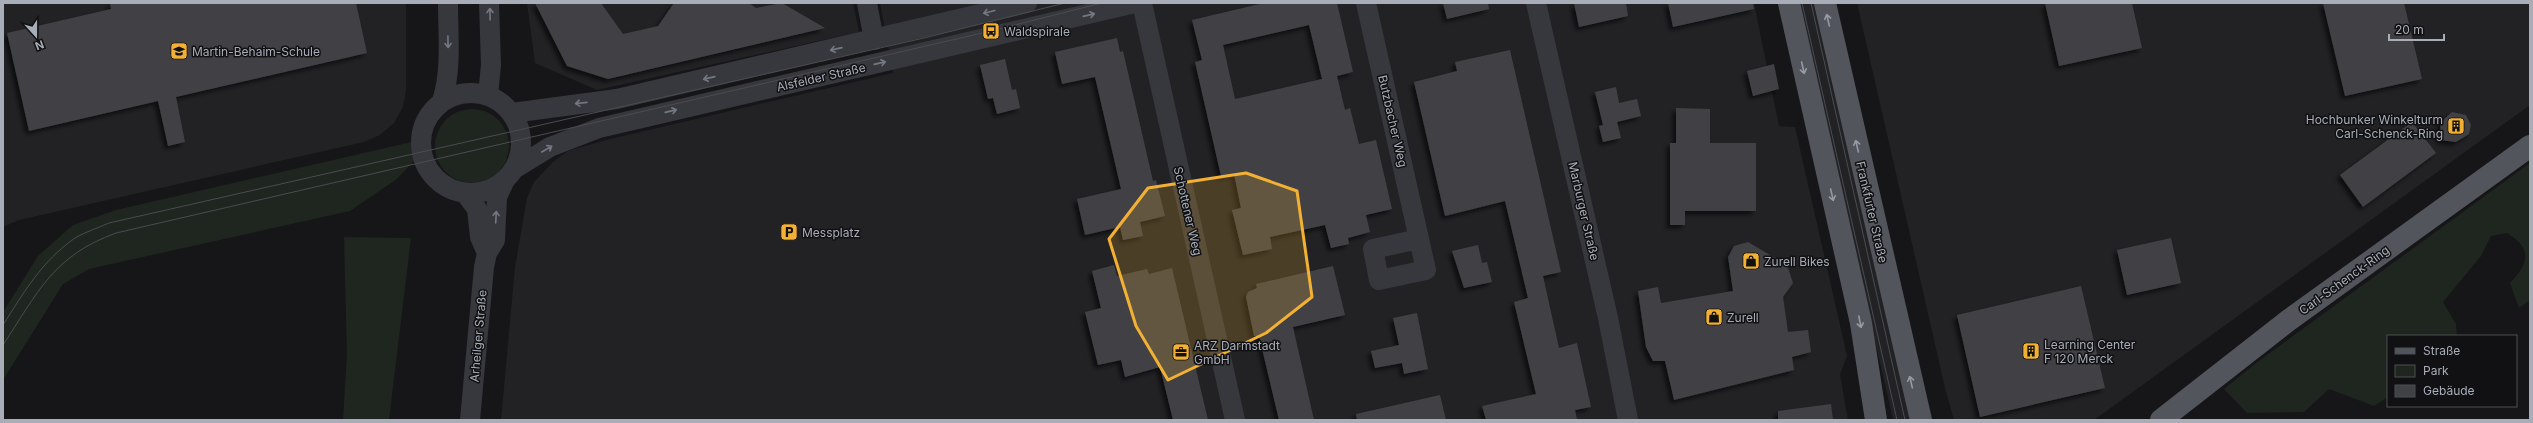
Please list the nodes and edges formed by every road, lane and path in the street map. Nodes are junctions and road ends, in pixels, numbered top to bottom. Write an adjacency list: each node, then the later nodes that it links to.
1 (448, 3): 13 (street, Arheilger Straße, one-way to 13)
2 (490, 3): 12 (street, one-way to 2)
3 (867, 3): 11 (street)
4 (1027, 3): 11 (street, Alsfelder Straße, one-way to 11)
5 (1135, 3): 16 (street, Alsfelder Straße, one-way to 5)
6 (1142, 3): 21 (street, Schottener Weg)
7 (1366, 3): 18 (street, Butzbacher Weg)
8 (1536, 3): 22 (street, Marburger Straße)
9 (1789, 3): 23 (main road, one-way to 23)
10 (1825, 3): 24 (main road, Frankfurter Straße, one-way to 10)
11 (874, 40): 14 (street, Alsfelder Straße, one-way to 14)
12 (488, 95): 13 (street, Arheilger Straße); 14 (street, Arheilger Straße)
13 (442, 101): 17 (street, Arheilger Straße)
14 (512, 113): 16 (street, Arheilger Straße)
15 (2530, 146): 25 (main road, Carl-Schenck-Ring)
16 (510, 175): 17 (street, Arheilger Straße); 19 (street, Arheilger Straße, one-way to 16)
17 (465, 193): 19 (street, Arheilger Straße)
18 (1419, 239)
19 (487, 253): 20 (street, Arheilger Straße)
20 (470, 420)
21 (1235, 420)
22 (1628, 420)
23 (1876, 420)
24 (1922, 420)
25 (2161, 420)

